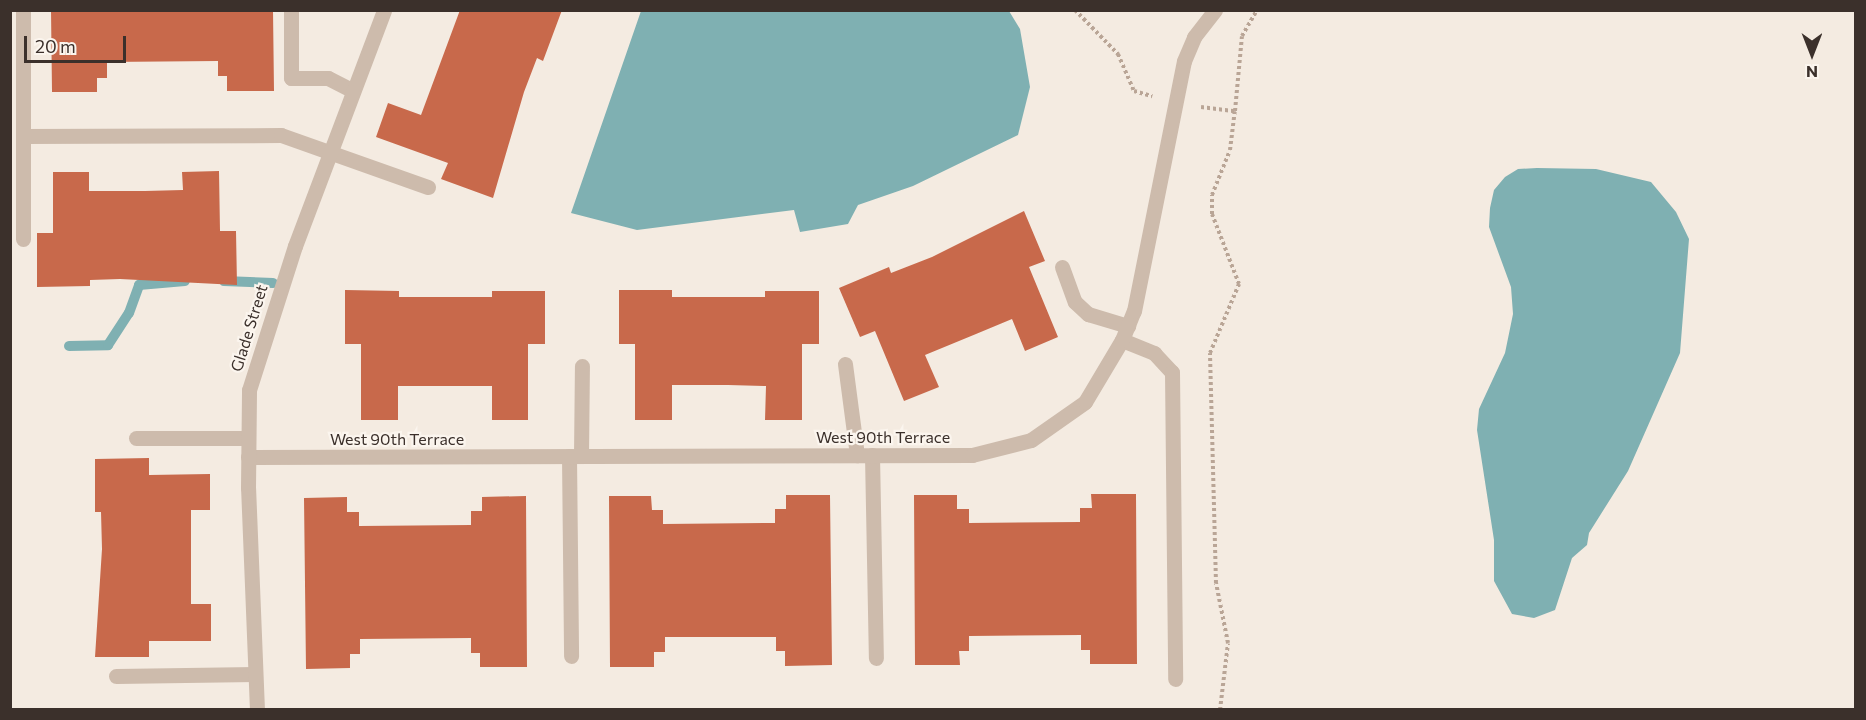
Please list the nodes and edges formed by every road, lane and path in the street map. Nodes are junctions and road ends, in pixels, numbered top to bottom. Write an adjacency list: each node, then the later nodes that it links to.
1 (24, 10): 10 (street)
2 (291, 10): 7 (street)
3 (384, 10): 7 (street, Glade Street)
4 (1075, 10): 8 (path)
5 (1215, 10): 8 (street, West 90th Terrace)
6 (1257, 10): 9 (path)
7 (353, 90): 11 (street, Glade Street)
8 (1176, 102): 9 (path); 15 (street, West 90th Terrace)
9 (1235, 111): 30 (path)
10 (24, 136): 11 (street); 13 (street)
11 (330, 153): 12 (street); 20 (street, Glade Street)
12 (428, 187)
13 (23, 239)
14 (1062, 267): 15 (street)
15 (1128, 326): 16 (street, West 90th Terrace)
16 (1122, 340): 21 (street, West 90th Terrace); 28 (street)
17 (844, 364): 21 (street)
18 (582, 366): 22 (street)
19 (136, 438): 20 (street)
20 (248, 438): 23 (street, Glade Street)
21 (864, 455): 22 (street, West 90th Terrace); 25 (street)
22 (575, 456): 23 (street, West 90th Terrace); 24 (street)
23 (248, 457): 26 (street, Glade Street)
24 (571, 656)
25 (876, 657)
26 (255, 674): 27 (street); 29 (street, Glade Street)
27 (116, 676)
28 (1174, 679)
29 (257, 710)
30 (1220, 710)

